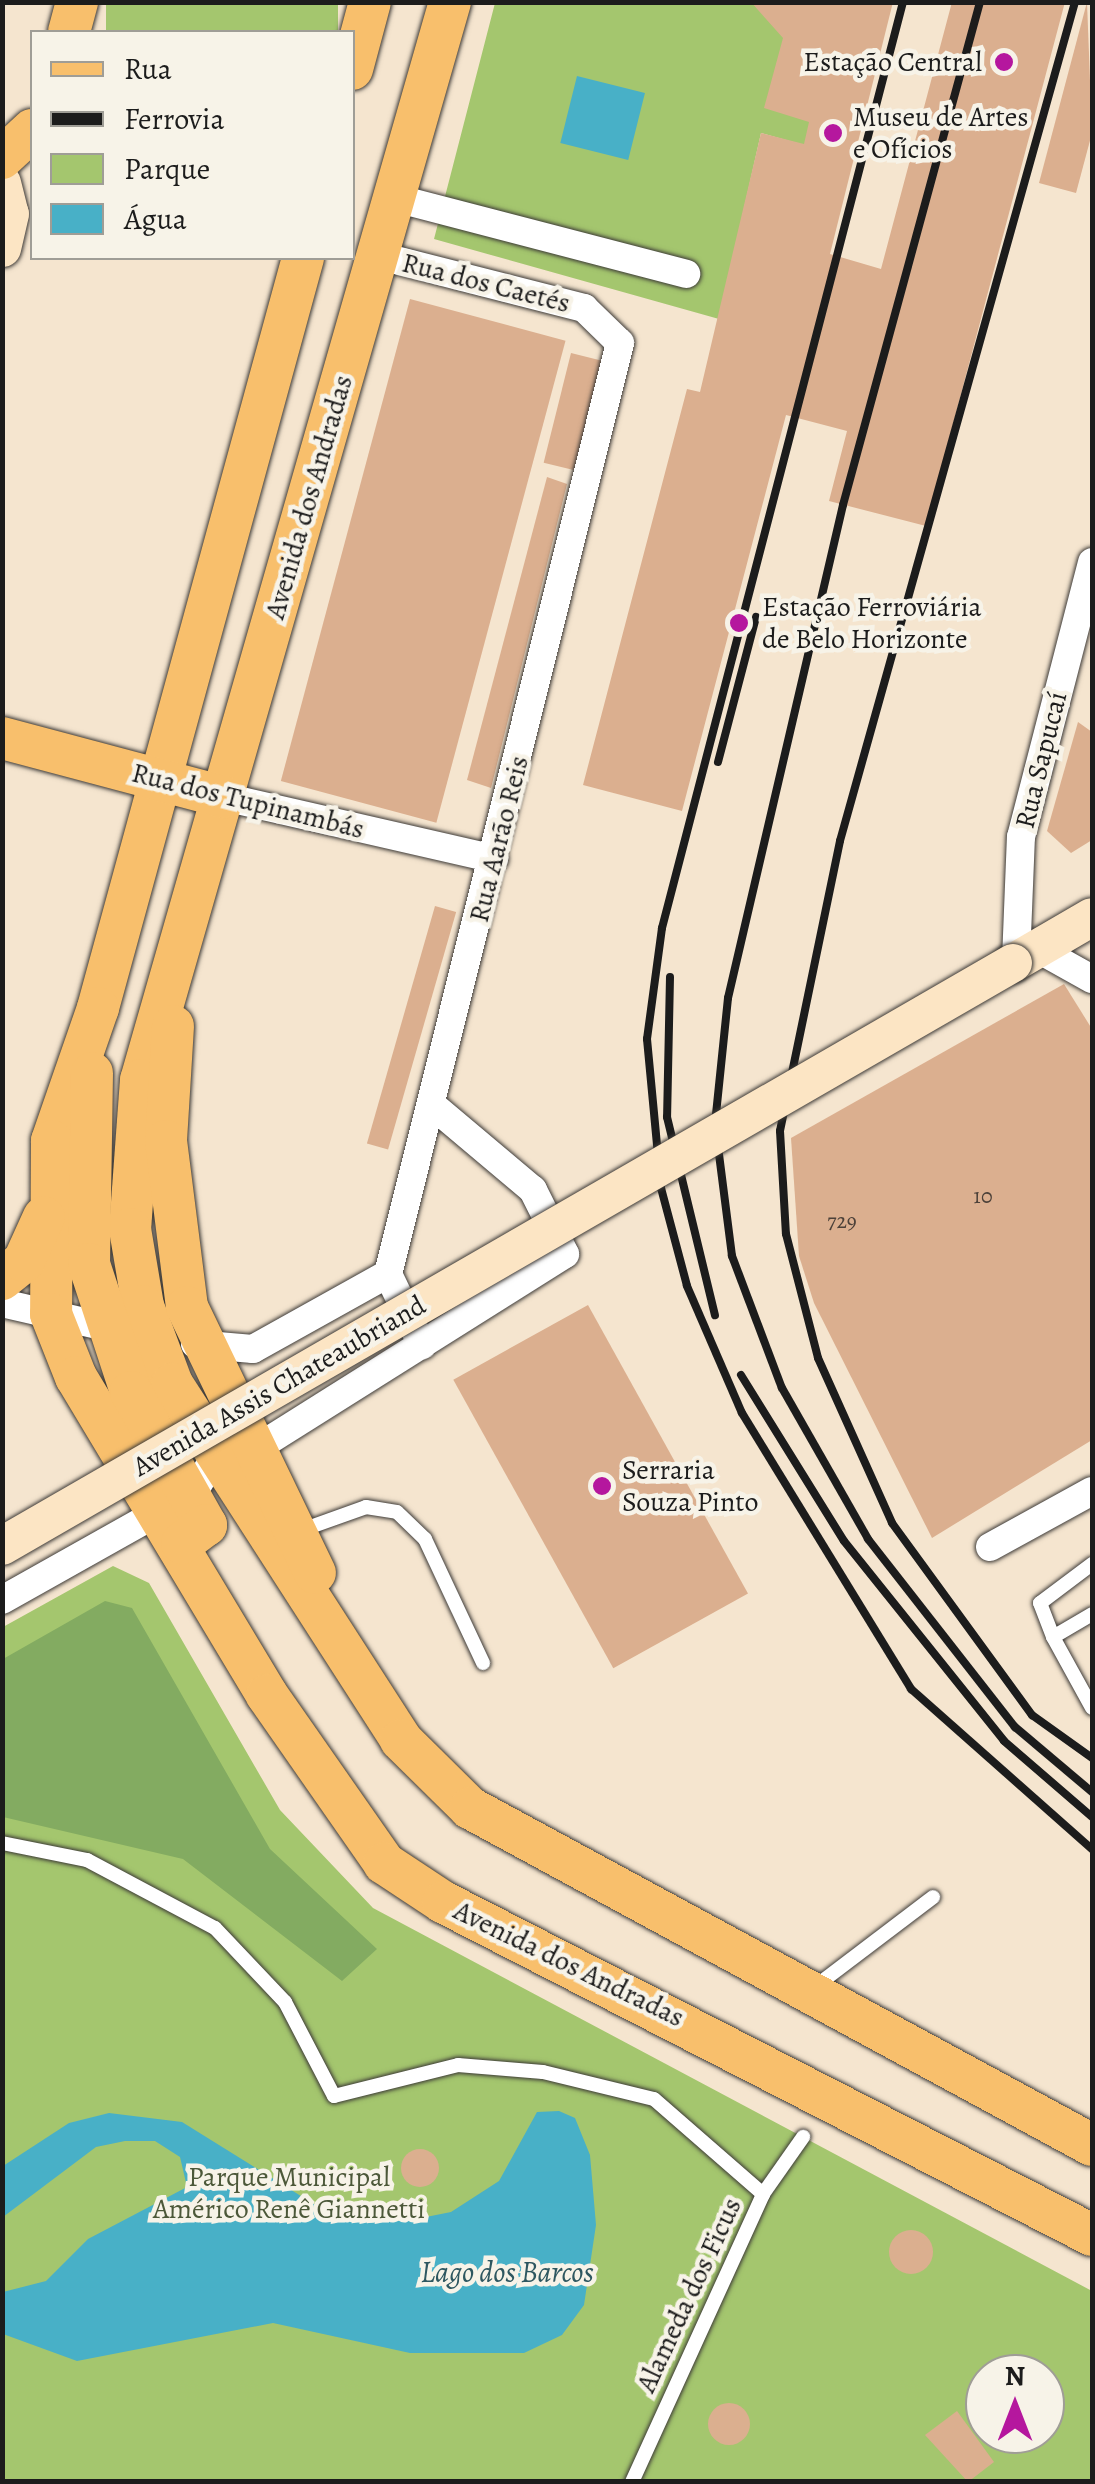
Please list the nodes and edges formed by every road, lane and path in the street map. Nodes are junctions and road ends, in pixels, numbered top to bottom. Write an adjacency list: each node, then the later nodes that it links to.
1 (78, 2): 4 (main road)
2 (370, 2): 5 (main road)
3 (450, 2): 9 (main road, Avenida dos Andradas)
4 (70, 30)
5 (355, 59)
6 (30, 132): 7 (main road)
7 (2, 158)
8 (2, 183): 11 (street)
9 (396, 198): 12 (main road, Avenida dos Andradas); 14 (street)
10 (30, 201): 11 (street)
11 (2, 250)
12 (366, 253): 15 (street, Rua dos Caetés); 19 (main road, Avenida dos Andradas)
13 (303, 260): 18 (main road, Avenida dos Andradas)
14 (686, 274)
15 (614, 328): 20 (street, Rua Aarão Reis)
16 (1092, 562): 22 (street, Rua Sapucaí)
17 (2, 738): 18 (main road, Rua dos Tupinambás)
18 (156, 781): 19 (main road, Rua dos Tupinambás); 25 (main road, Avenida dos Andradas)
19 (224, 797): 20 (street, Rua dos Tupinambás); 24 (main road, Avenida dos Andradas)
20 (494, 859): 26 (street, Rua Aarão Reis)
21 (1092, 916): 22 (street, Avenida Assis Chateaubriand)
22 (1022, 957): 23 (street); 40 (street, Avenida Assis Chateaubriand, bridge)
23 (1092, 979)
24 (174, 992): 33 (main road, Avenida dos Andradas); 35 (main road, Avenida dos Andradas)
25 (98, 1008): 27 (main road, Avenida dos Andradas); 32 (main road, Avenida dos Andradas)
26 (432, 1105): 28 (street, Rua Aarão Reis); 34 (street, Avenida Assis Chateaubriand)
27 (44, 1217): 29 (main road); 31 (main road, Avenida dos Andradas)
28 (388, 1274): 34 (street); 35 (street, Avenida Assis Chateaubriand)
29 (2, 1279)
30 (2, 1303): 31 (street, Avenida Assis Chateaubriand)
31 (50, 1314): 32 (street, Avenida Assis Chateaubriand); 38 (main road, Avenida dos Andradas)
32 (104, 1327): 33 (street, Avenida Assis Chateaubriand); 38 (main road, Avenida dos Andradas)
33 (156, 1337): 35 (street, Avenida Assis Chateaubriand); 36 (main road, Avenida dos Andradas)
34 (422, 1345): 36 (street, Avenida Assis Chateaubriand)
35 (208, 1346): 36 (main road, Avenida dos Andradas)
36 (236, 1461): 38 (main road); 39 (main road, Avenida dos Andradas); 47 (main road, Avenida dos Andradas)
37 (1092, 1491): 41 (street)
38 (184, 1517): 43 (street, Avenida Assis Chateaubriand); 55 (main road, Avenida dos Andradas)
39 (298, 1531): 46 (lane); 47 (main road, Avenida dos Andradas)
40 (2, 1546)
41 (990, 1547)
42 (1092, 1564): 45 (lane)
43 (2, 1600)
44 (1092, 1614): 45 (lane)
45 (1053, 1637): 48 (lane)
46 (483, 1663)
47 (356, 1670): 51 (main road, Avenida dos Andradas)
48 (1092, 1708)
49 (2, 1843): 54 (lane)
50 (934, 1897): 51 (lane)
51 (808, 1993): 53 (main road, Avenida dos Andradas)
52 (803, 2137): 54 (lane, Alameda dos Ficus)
53 (1092, 2145)
54 (763, 2194): 56 (lane, Alameda dos Ficus)
55 (1092, 2235)
56 (632, 2482)

